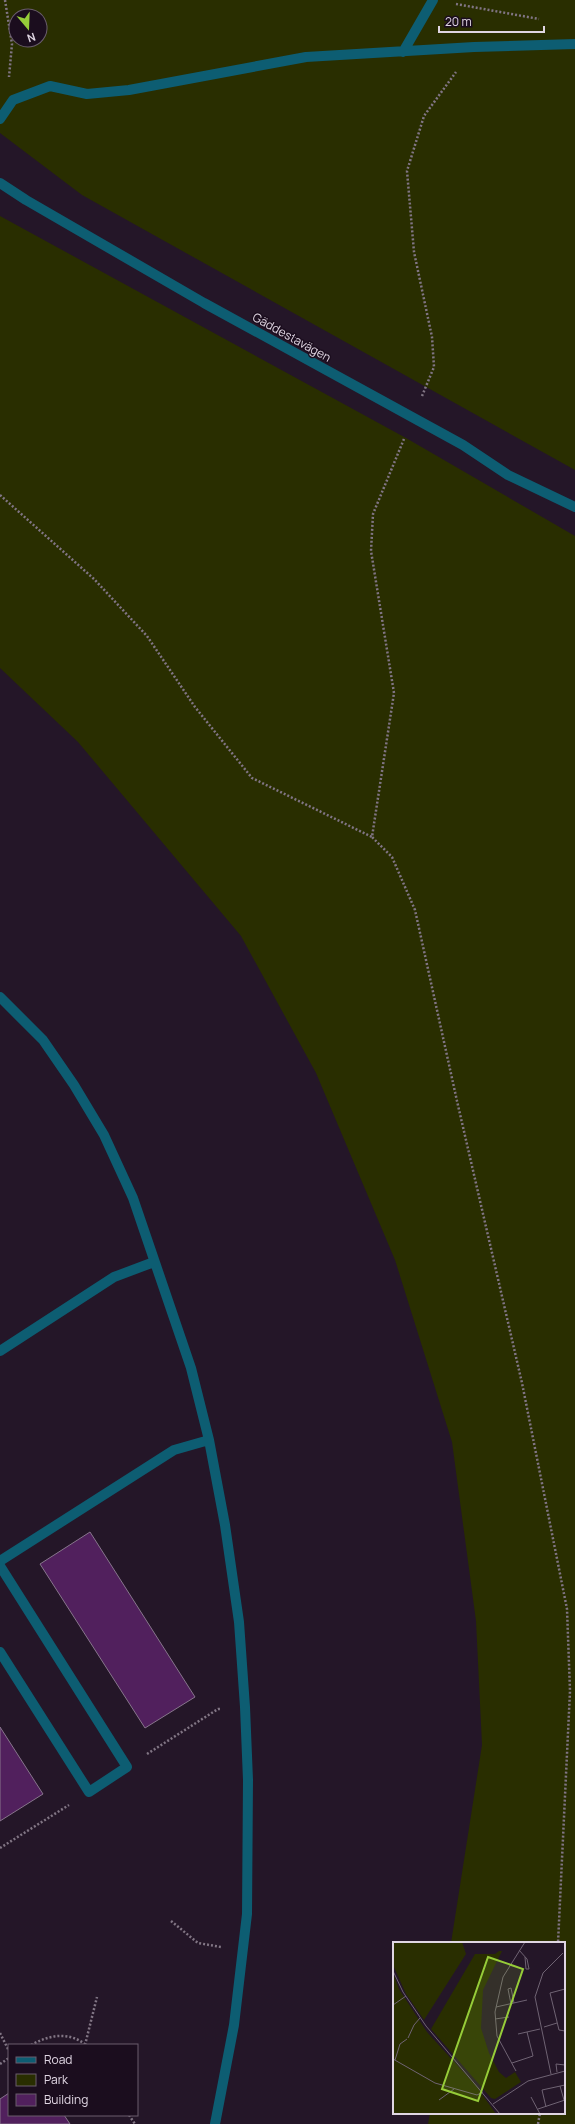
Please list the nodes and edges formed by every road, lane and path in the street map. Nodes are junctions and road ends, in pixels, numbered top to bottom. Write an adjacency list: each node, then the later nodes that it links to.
1 (5, 0): 7 (path)
2 (433, 0): 3 (path); 6 (street)
3 (543, 20)
4 (575, 44): 5 (street)
5 (474, 46): 6 (street); 10 (path)
6 (403, 52): 7 (street)
7 (6, 110): 8 (street)
8 (0, 119)
9 (0, 183): 10 (street, Gäddestavägen)
10 (413, 418): 12 (street, Gäddestavägen); 13 (path)
11 (0, 495): 13 (path)
12 (575, 507)
13 (372, 837): 26 (path)
14 (0, 997): 15 (street)
15 (154, 1262): 16 (street); 17 (street)
16 (0, 1351)
17 (209, 1440): 18 (street); 21 (street)
18 (0, 1561)
19 (0, 1566): 22 (street)
20 (0, 1652): 23 (street)
21 (245, 1707): 22 (path); 27 (street)
22 (127, 1767): 23 (street)
23 (90, 1792): 24 (path)
24 (0, 1848)
25 (171, 1921): 27 (path)
26 (558, 1942)
27 (243, 1950): 35 (street)
28 (97, 1997): 32 (path)
29 (0, 2033): 33 (path)
30 (33, 2044): 31 (path)
31 (85, 2044)
32 (86, 2044)
33 (8, 2049)
34 (540, 2114): 36 (path)
35 (215, 2124)
36 (538, 2124)

